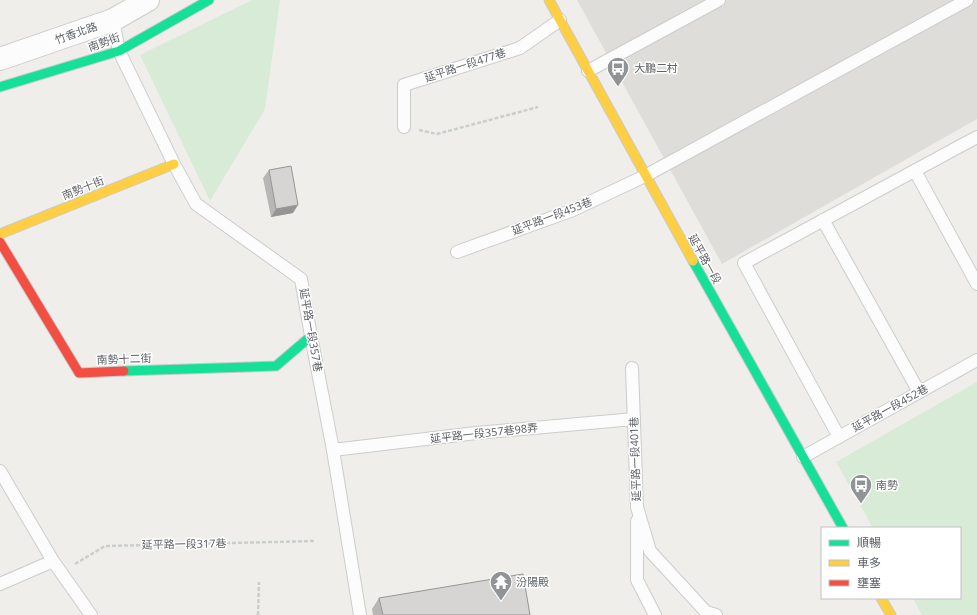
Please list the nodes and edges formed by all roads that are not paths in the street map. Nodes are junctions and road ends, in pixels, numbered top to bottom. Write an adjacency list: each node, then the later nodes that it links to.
1 (148, 0): 6 (street, 竹香北路)
2 (209, 0): 8 (street, 南勢街)
3 (549, 0): 7 (street, 延平路一段)
4 (719, 0): 10 (lane)
5 (967, 0): 16 (lane, 延平路一段453巷)
6 (114, 20): 8 (lane, 延平路一段357巷); 9 (street, 竹香北路)
7 (560, 20): 10 (street, 延平路一段); 12 (lane, 延平路一段477巷)
8 (119, 51): 11 (street, 南勢街); 14 (lane, 延平路一段357巷)
9 (0, 59)
10 (588, 71): 16 (street, 延平路一段)
11 (0, 87)
12 (404, 127)
13 (977, 137): 15 (lane)
14 (174, 164): 18 (street, 南勢十街); 22 (lane, 延平路一段357巷)
15 (915, 171): 17 (lane); 21 (lane)
16 (645, 176): 20 (lane, 延平路一段453巷); 29 (street, 延平路一段)
17 (823, 220): 25 (lane); 27 (lane)
18 (0, 234)
19 (0, 242): 22 (street, 南勢十二街)
20 (457, 252)
21 (977, 284)
22 (311, 336): 28 (lane, 延平路一段357巷)
23 (977, 360): 25 (lane, 延平路一段452巷)
24 (632, 368): 26 (lane, 延平路一段401巷)
25 (919, 392): 27 (lane, 延平路一段452巷)
26 (634, 419): 28 (lane, 延平路一段357巷98弄); 31 (lane, 延平路一段401巷)
27 (839, 437): 29 (lane, 延平路一段452巷)
28 (334, 450): 37 (lane, 延平路一段357巷)
29 (803, 457): 32 (street, 延平路一段)
30 (0, 471): 33 (lane)
31 (637, 506): 38 (lane); 39 (lane, 延平路一段401巷)
32 (841, 527)
33 (53, 561): 34 (lane); 36 (lane)
34 (0, 584)
35 (882, 599): 40 (street)
36 (91, 615)
37 (360, 615)
38 (655, 615)
39 (716, 615)
40 (891, 615)

